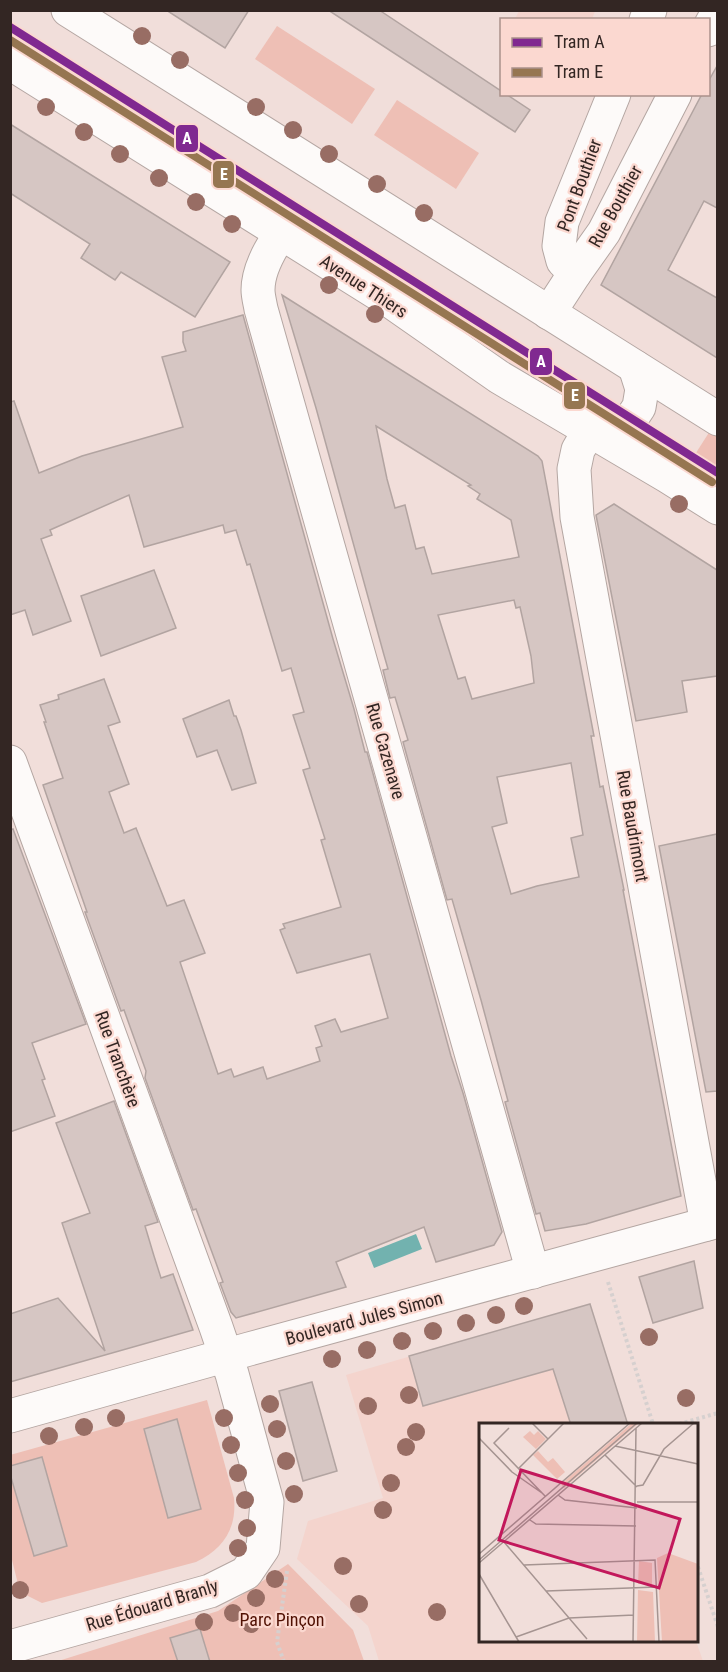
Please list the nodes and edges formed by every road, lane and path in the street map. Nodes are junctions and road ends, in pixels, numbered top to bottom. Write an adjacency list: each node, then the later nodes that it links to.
1 (68, 10): 9 (street)
2 (717, 12): 3 (street)
3 (710, 26)
4 (10, 63): 7 (street, Avenue Thiers)
5 (613, 96): 8 (street, Pont Bouthier)
6 (674, 96): 8 (street, Rue Bouthier)
7 (281, 233): 12 (street, Avenue Thiers); 16 (street, Rue Cazenave)
8 (574, 273): 9 (street, Rue Bouthier)
9 (549, 313): 10 (street)
10 (635, 367): 11 (street); 12 (street)
11 (717, 419)
12 (589, 431): 13 (street, Avenue Thiers); 15 (street, Rue Baudrimont)
13 (717, 508)
14 (10, 762): 18 (street, Rue Tranchère)
15 (712, 1222): 16 (street, Boulevard Jules Simon)
16 (533, 1272): 18 (street, Boulevard Jules Simon)
17 (606, 1278): 21 (path)
18 (226, 1356): 20 (street, Boulevard Jules Simon); 23 (street, Rue Édouard Branly)
19 (717, 1413): 22 (path)
20 (10, 1416)
21 (652, 1423)
22 (685, 1423)
23 (263, 1548): 26 (street, Rue Édouard Branly); 27 (path)
24 (698, 1567): 25 (path)
25 (717, 1627)
26 (10, 1647)
27 (284, 1662)

